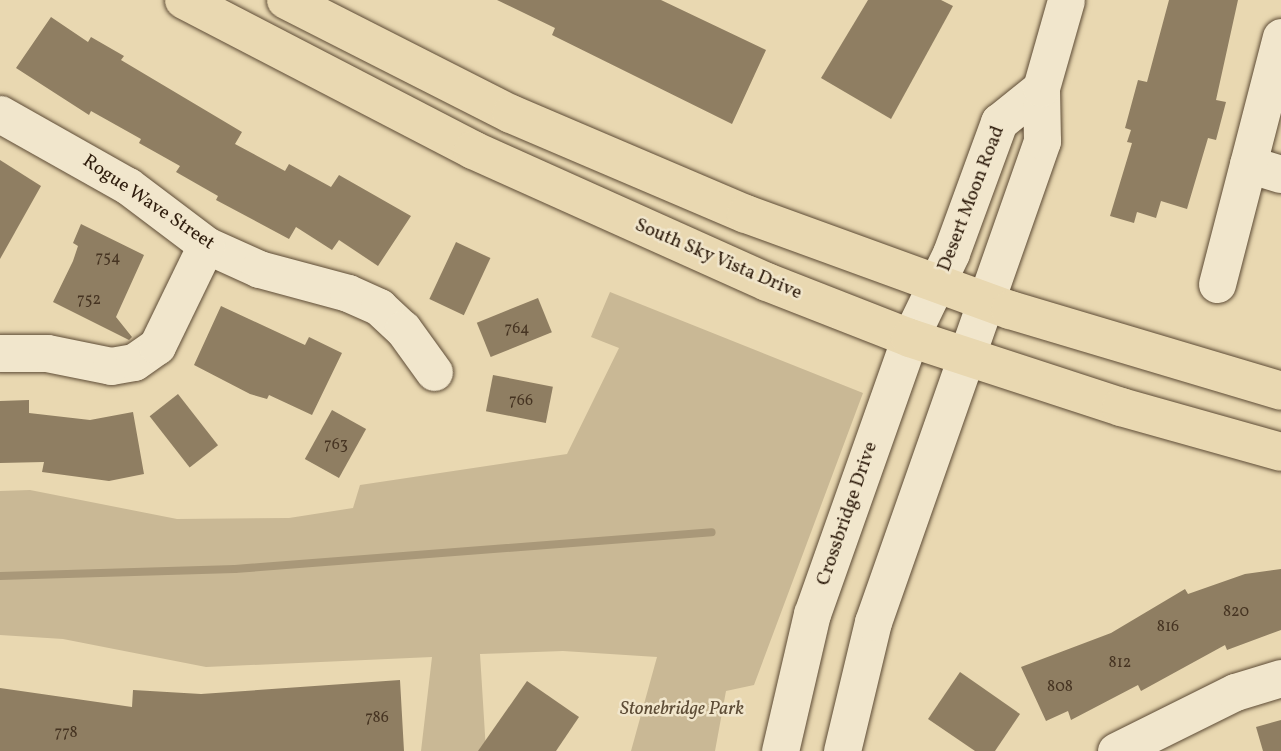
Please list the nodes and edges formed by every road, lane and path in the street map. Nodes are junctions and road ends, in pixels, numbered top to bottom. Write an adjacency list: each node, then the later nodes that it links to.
1 (184, 0): 12 (main road, South Sky Vista Drive)
2 (286, 0): 10 (main road)
3 (1066, 0): 5 (street)
4 (1281, 37): 7 (street)
5 (1041, 88): 10 (street, Desert Moon Road); 11 (street)
6 (0, 114): 8 (street, Rogue Wave Street)
7 (1265, 169): 9 (street)
8 (206, 245): 13 (street); 15 (street, Rogue Wave Street)
9 (1217, 284)
10 (938, 285): 11 (main road); 12 (street, Crossbridge Drive)
11 (985, 301): 14 (street); 16 (main road)
12 (910, 338): 14 (main road, South Sky Vista Drive); 19 (street, Crossbridge Drive)
13 (0, 353)
14 (966, 356): 17 (main road, South Sky Vista Drive); 20 (street)
15 (434, 372)
16 (1281, 391)
17 (1281, 452)
18 (1281, 678): 21 (street)
19 (780, 751)
20 (842, 751)
21 (1116, 751)

